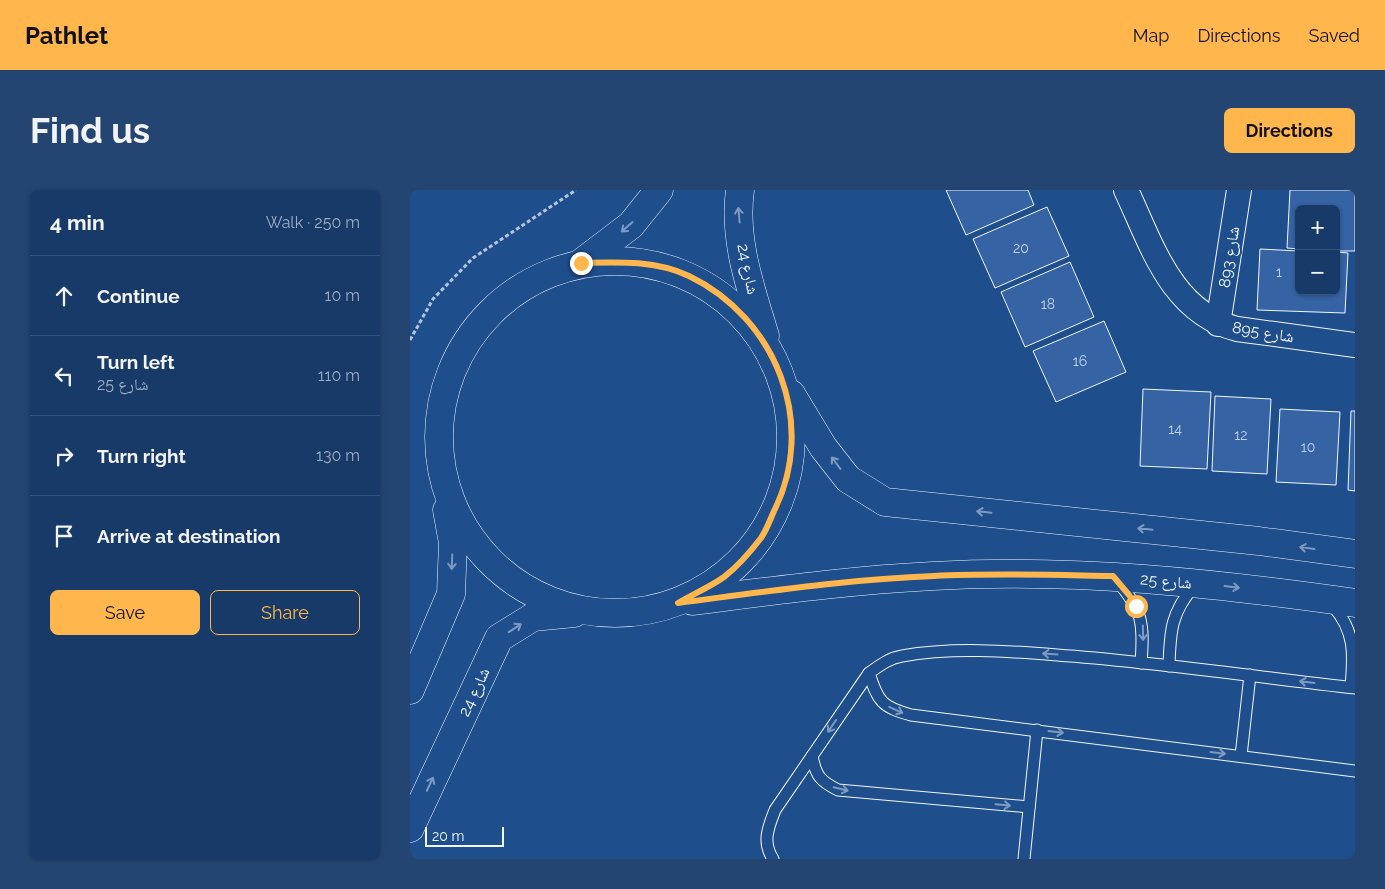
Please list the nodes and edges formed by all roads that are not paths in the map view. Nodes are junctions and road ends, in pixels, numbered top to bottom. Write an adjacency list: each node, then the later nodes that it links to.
1 (659, 190): 5 (street, one-way to 5)
2 (740, 190): 8 (street, شارع 24, one-way to 2)
3 (1126, 190): 6 (street, شارع 895)
4 (1239, 190): 6 (street, شارع 893)
5 (581, 263): 8 (street); 10 (street)
6 (1218, 324): 7 (street, شارع 895)
7 (1355, 345)
8 (768, 347): 9 (street)
9 (785, 384): 11 (street, one-way to 9); 15 (street)
10 (442, 479): 17 (street); 23 (street, one-way to 23)
11 (1355, 554)
12 (1113, 576): 13 (street, شارع 25); 15 (street, شارع 25); 18 (lane, one-way to 18)
13 (1196, 583): 14 (street, شارع 25, one-way to 14); 19 (lane)
14 (1326, 599): 16 (street, شارع 25); 22 (lane)
15 (678, 603): 17 (street)
16 (1355, 604)
17 (583, 612): 29 (street, شارع 24, one-way to 17)
18 (1141, 663): 19 (lane); 20 (lane, one-way to 20)
19 (1168, 666): 21 (lane)
20 (869, 673): 24 (lane, one-way to 24); 25 (lane, one-way to 25)
21 (1250, 675): 22 (lane, one-way to 21); 26 (lane)
22 (1353, 687)
23 (410, 690)
24 (1037, 730): 26 (lane, one-way to 26); 28 (lane)
25 (812, 756): 28 (lane, one-way to 28); 30 (lane)
26 (1241, 756): 27 (lane)
27 (1355, 771)
28 (1029, 807): 31 (lane)
29 (410, 828)
30 (774, 859)
31 (1024, 859)

